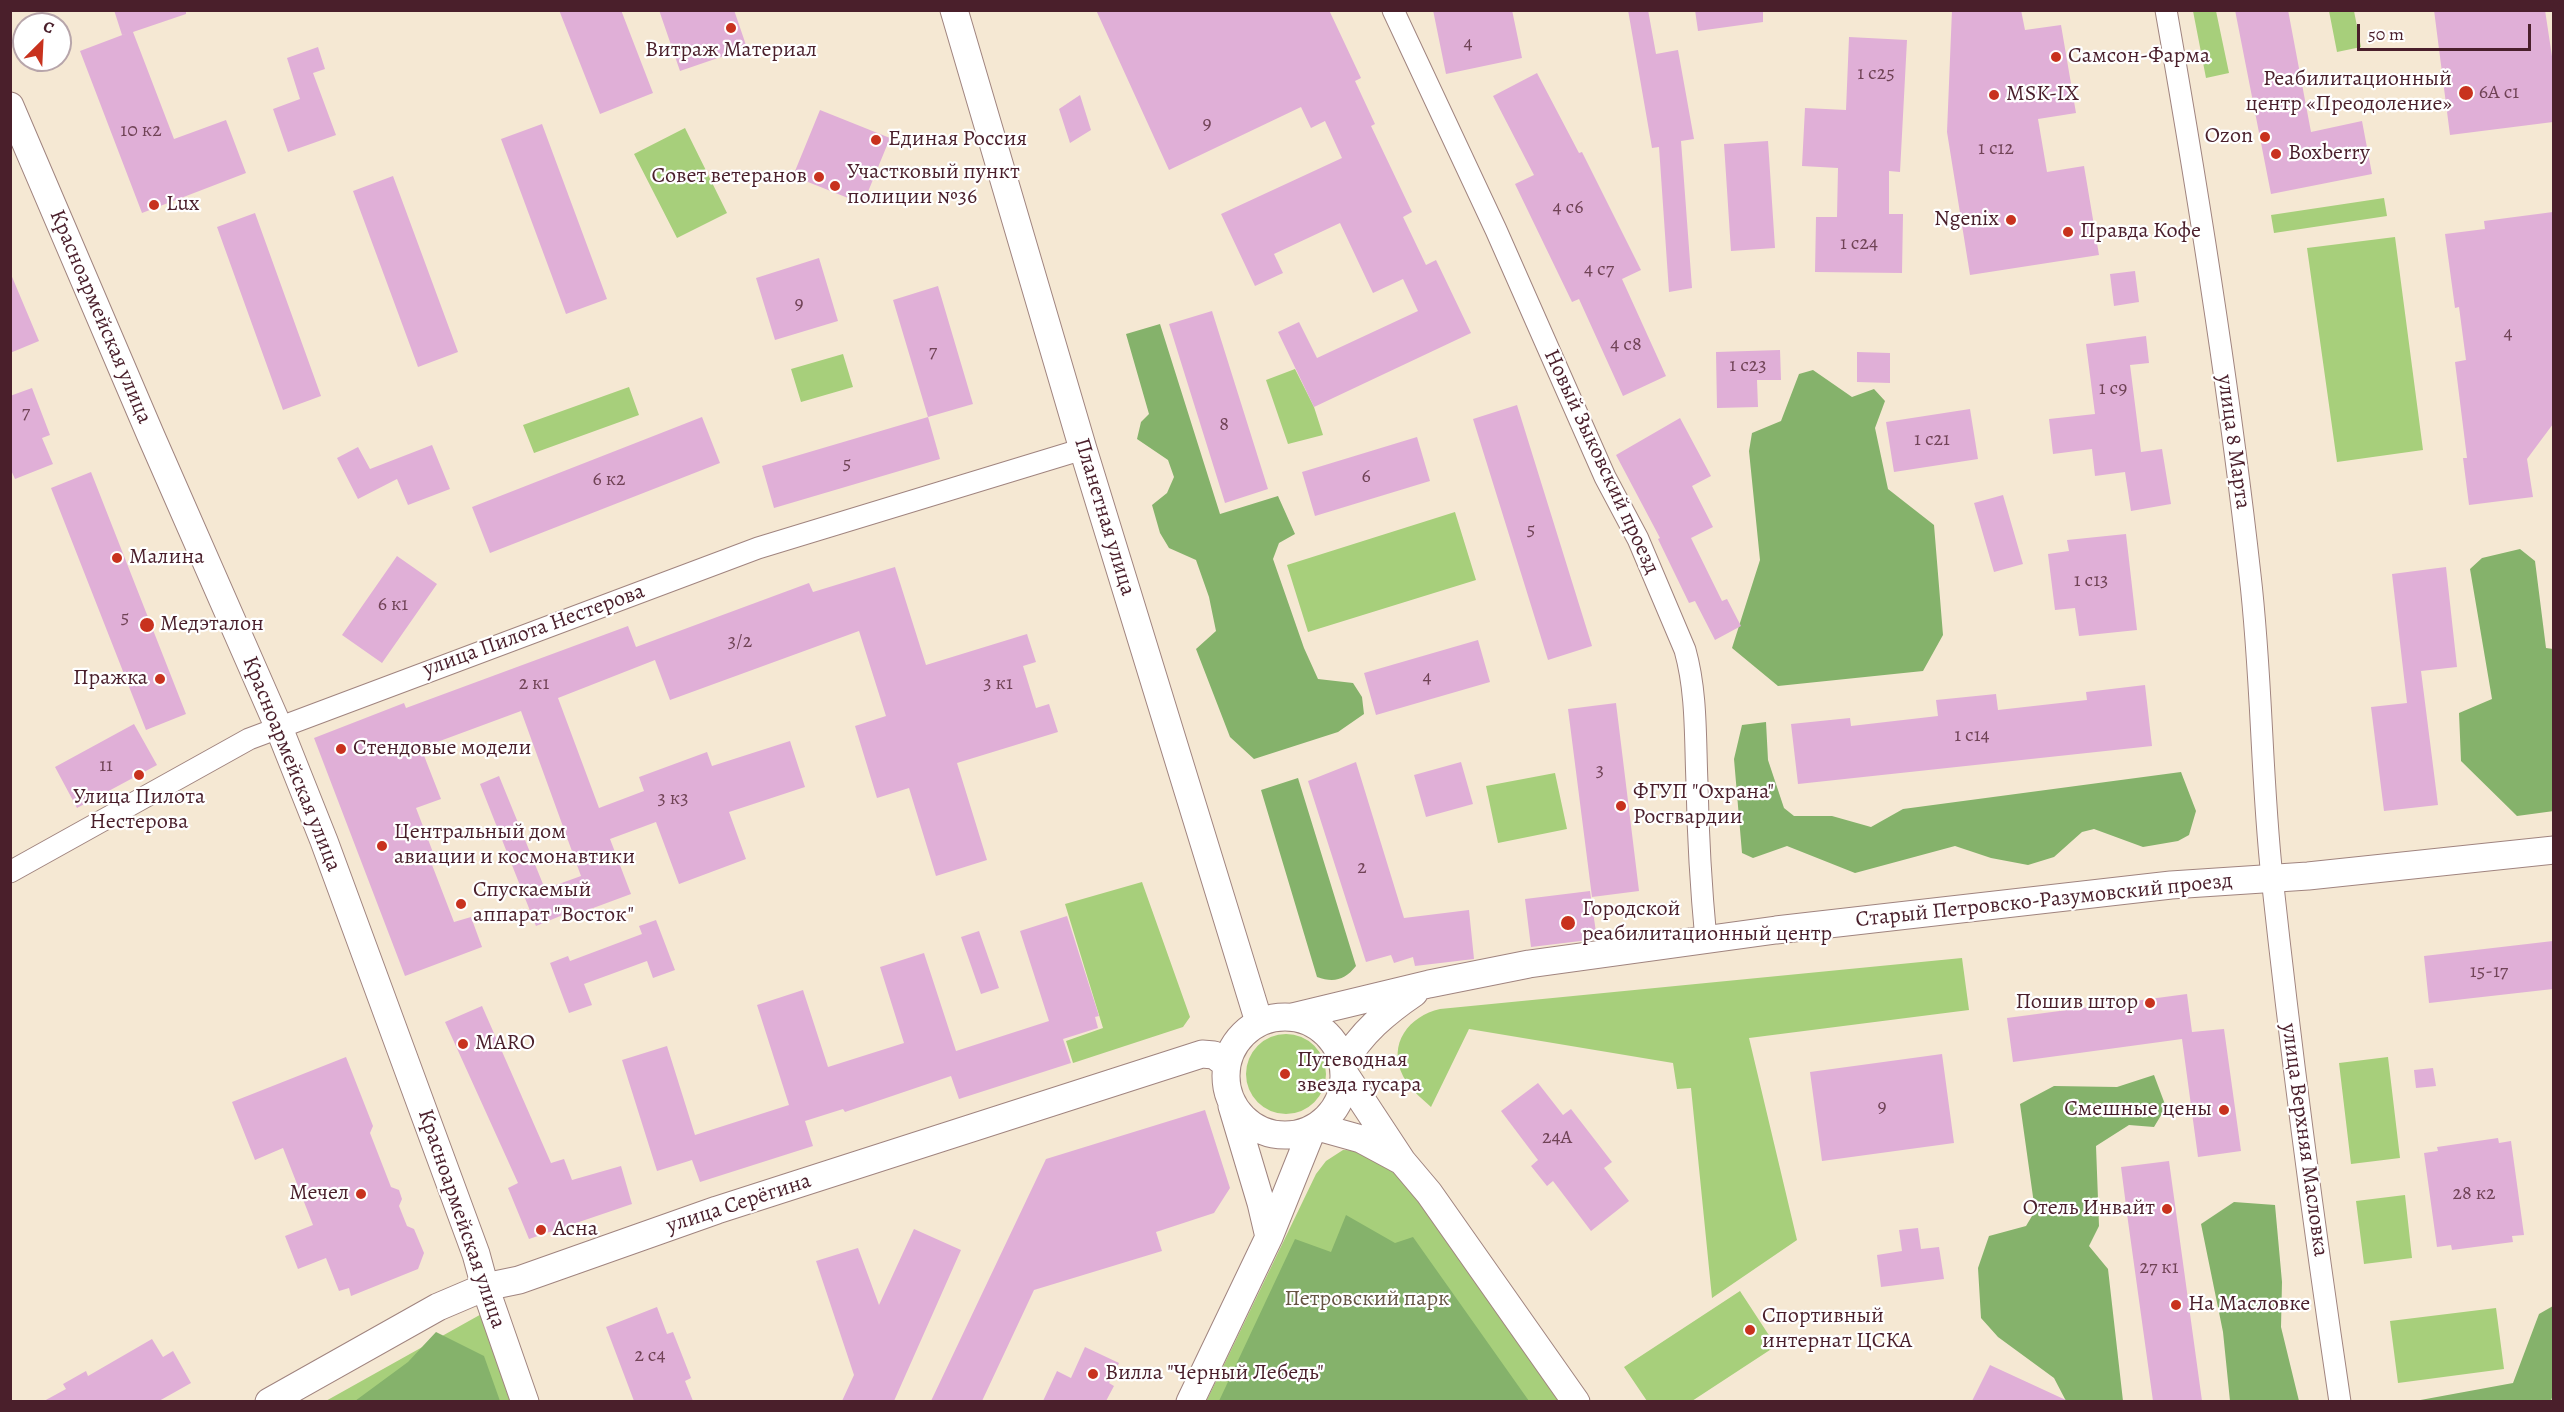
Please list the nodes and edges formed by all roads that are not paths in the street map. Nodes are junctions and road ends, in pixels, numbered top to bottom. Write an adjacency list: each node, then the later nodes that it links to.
1 (954, 10): 5 (street, Планетная улица)
2 (1393, 10): 10 (street, Новый Зыковский проезд)
3 (2166, 10): 9 (street, улица 8 Марта)
4 (10, 106): 6 (street, Красноармейская улица)
5 (1083, 449): 6 (street, улица Пилота Нестерова); 13 (street, Планетная улица)
6 (279, 728): 8 (street, улица Пилота Нестерова); 20 (street, Красноармейская улица)
7 (2553, 850): 9 (street, Старый Петровско-Разумовский проезд)
8 (10, 872)
9 (2272, 878): 10 (street, Старый Петровско-Разумовский проезд); 25 (street, улица Верхняя Масловка)
10 (1707, 940): 11 (street, Старый Петровско-Разумовский проезд)
11 (1429, 984): 12 (street, Старый Петровско-Разумовский проезд); 15 (street, Старый Петровско-Разумовский проезд)
12 (1292, 1017): 13 (street); 15 (street)
13 (1259, 1022): 14 (street)
14 (1226, 1064): 16 (street); 20 (street, улица Серёгина)
15 (1344, 1068): 17 (street); 18 (street)
16 (1230, 1102): 17 (street); 19 (street)
17 (1315, 1128): 18 (street); 19 (street)
18 (1402, 1161): 24 (street)
19 (1269, 1237): 23 (street)
20 (485, 1287): 21 (street, улица Серёгина); 22 (street, Красноармейская улица)
21 (269, 1401)
22 (525, 1401)
23 (1190, 1401)
24 (1576, 1401)
25 (2340, 1401)

